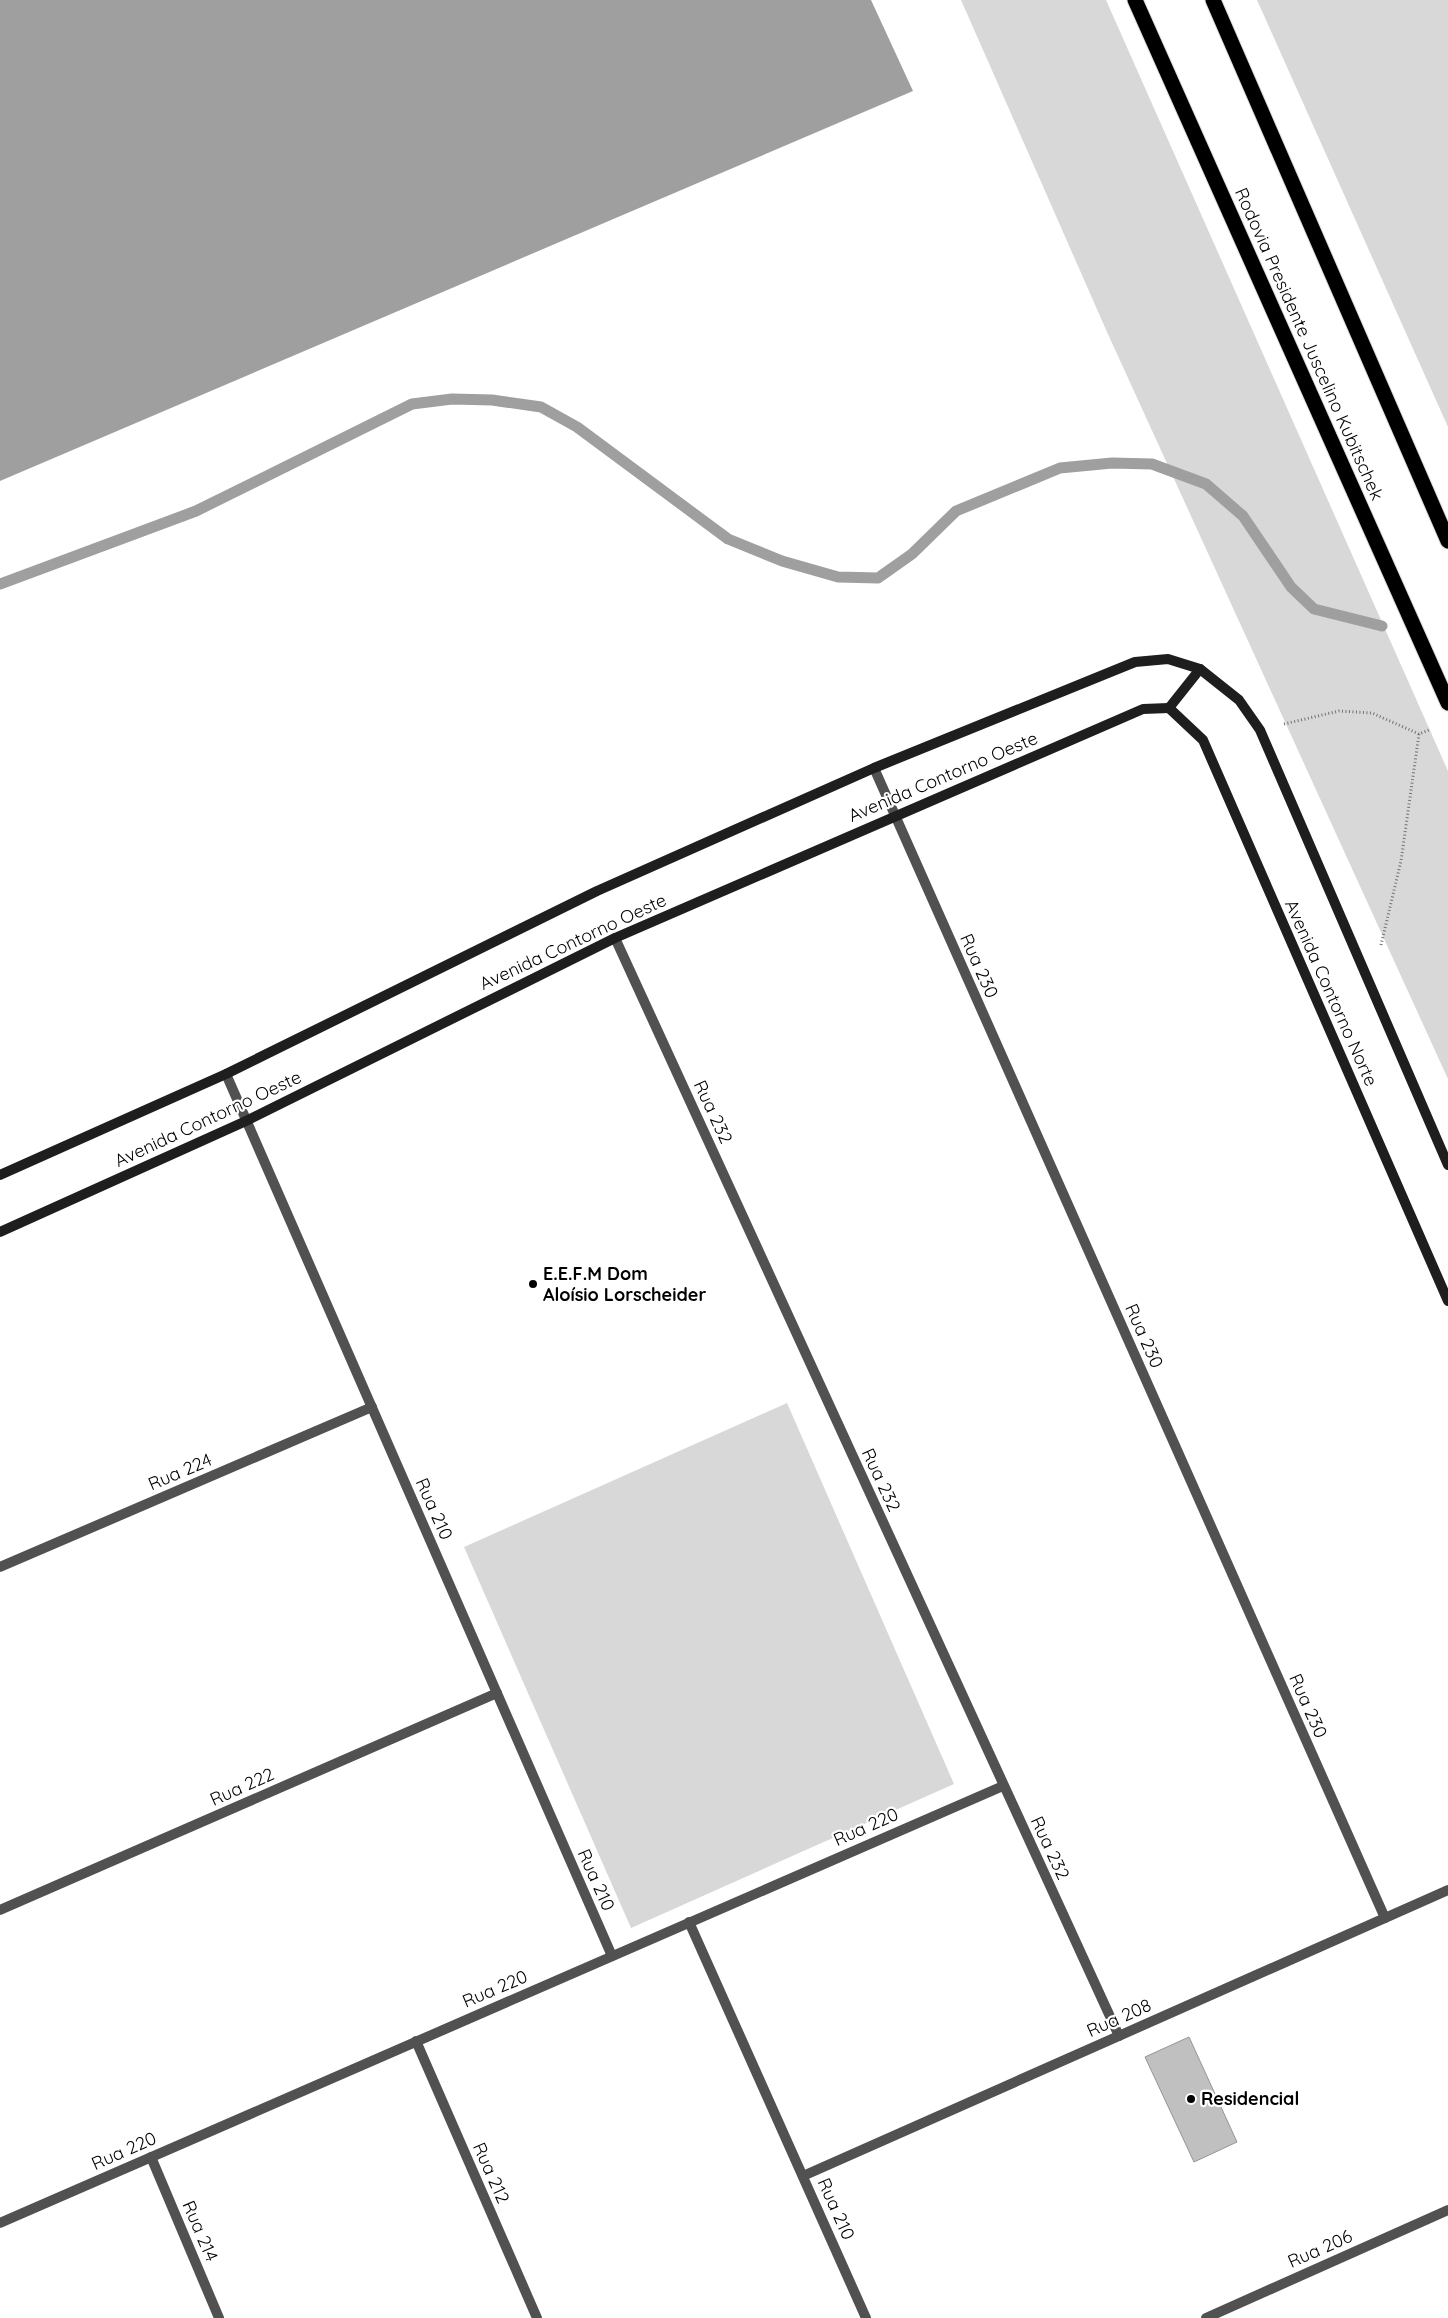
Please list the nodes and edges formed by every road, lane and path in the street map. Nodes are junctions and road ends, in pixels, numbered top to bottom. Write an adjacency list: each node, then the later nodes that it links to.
1 (1135, 0): 5 (highway, Rodovia Presidente Juscelino Kubitschek)
2 (1213, 0): 3 (highway)
3 (1448, 541)
4 (1200, 669): 6 (street); 7 (street); 10 (street, Avenida Contorno Oeste)
5 (1448, 703)
6 (1169, 708): 11 (street, Avenida Contorno Oeste); 19 (street, Avenida Contorno Norte)
7 (1260, 730): 9 (path); 13 (street)
8 (1429, 730): 9 (path)
9 (1419, 734): 13 (path)
10 (874, 768): 11 (street, Rua 230); 14 (street, Avenida Contorno Oeste)
11 (895, 816): 12 (street, Avenida Contorno Oeste); 26 (street, Rua 230)
12 (615, 938): 15 (street, Avenida Contorno Oeste); 23 (street, Rua 232)
13 (1366, 976): 16 (street)
14 (226, 1074): 15 (street, Rua 210); 17 (street, Avenida Contorno Oeste)
15 (246, 1121): 18 (street, Avenida Contorno Oeste); 20 (street, Rua 210)
16 (1448, 1164)
17 (0, 1176)
18 (0, 1232)
19 (1448, 1301)
20 (372, 1407): 21 (street, Rua 224); 22 (street, Rua 210)
21 (0, 1566)
22 (497, 1693): 25 (street, Rua 222); 28 (street, Rua 210)
23 (1004, 1786): 27 (street, Rua 220); 29 (street, Rua 232)
24 (1448, 1890): 26 (street, Rua 208)
25 (0, 1910)
26 (1384, 1918): 29 (street, Rua 208)
27 (689, 1922): 28 (street, Rua 220); 32 (street, Rua 210)
28 (612, 1956): 30 (street, Rua 220)
29 (1119, 2036): 32 (street, Rua 208)
30 (416, 2041): 31 (street, Rua 220); 36 (street, Rua 212)
31 (151, 2157): 34 (street, Rua 220); 35 (street, Rua 214)
32 (803, 2176): 37 (street, Rua 210)
33 (1448, 2210): 38 (street, Rua 206)
34 (0, 2223)
35 (219, 2318)
36 (537, 2318)
37 (866, 2318)
38 (1206, 2318)

